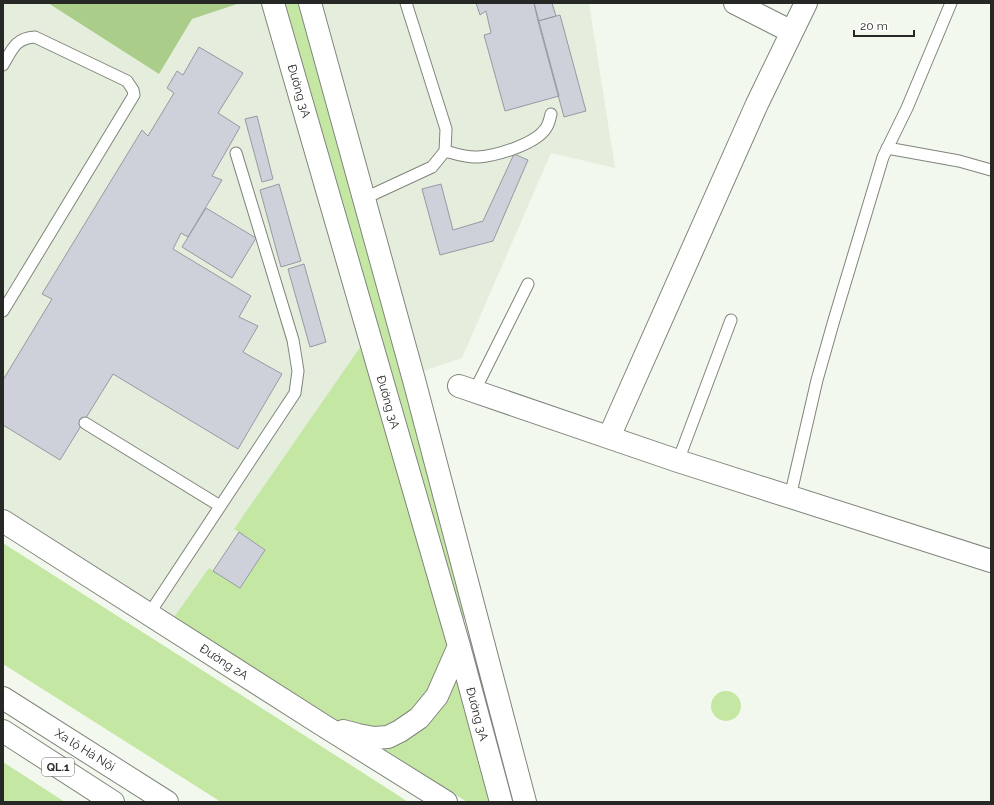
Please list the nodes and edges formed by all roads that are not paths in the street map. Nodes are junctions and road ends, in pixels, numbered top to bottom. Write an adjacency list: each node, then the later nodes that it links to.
1 (273, 3): 27 (main road, Đường 3A)
2 (310, 3): 14 (main road, Đường 3A)
3 (406, 3): 11 (lane)
4 (735, 3): 7 (main road)
5 (806, 3): 7 (main road)
6 (951, 3): 10 (lane)
7 (792, 32): 20 (main road)
8 (3, 65): 16 (lane)
9 (551, 114): 11 (lane)
10 (887, 148): 13 (lane); 22 (lane)
11 (445, 151): 14 (lane)
12 (236, 153): 23 (lane)
13 (991, 170)
14 (364, 199): 35 (main road, Đường 3A)
15 (528, 284): 18 (lane)
16 (3, 311)
17 (731, 320): 21 (lane)
18 (467, 388): 20 (main road)
19 (85, 423): 23 (lane)
20 (608, 436): 21 (main road)
21 (678, 461): 22 (main road)
22 (790, 497): 25 (main road)
23 (220, 506): 26 (lane)
24 (3, 521): 26 (main road, Đường 2A)
25 (991, 561)
26 (149, 614): 29 (main road, Đường 2A)
27 (459, 646): 29 (main road); 34 (main road, Đường 3A)
28 (3, 698): 32 (main road, Xa lộ Hà Nội / QL.1)
29 (321, 724): 33 (main road, Đường 2A)
30 (3, 732): 31 (main road, QL.1)
31 (113, 802)
32 (167, 802)
33 (446, 802)
34 (501, 802)
35 (525, 802)

